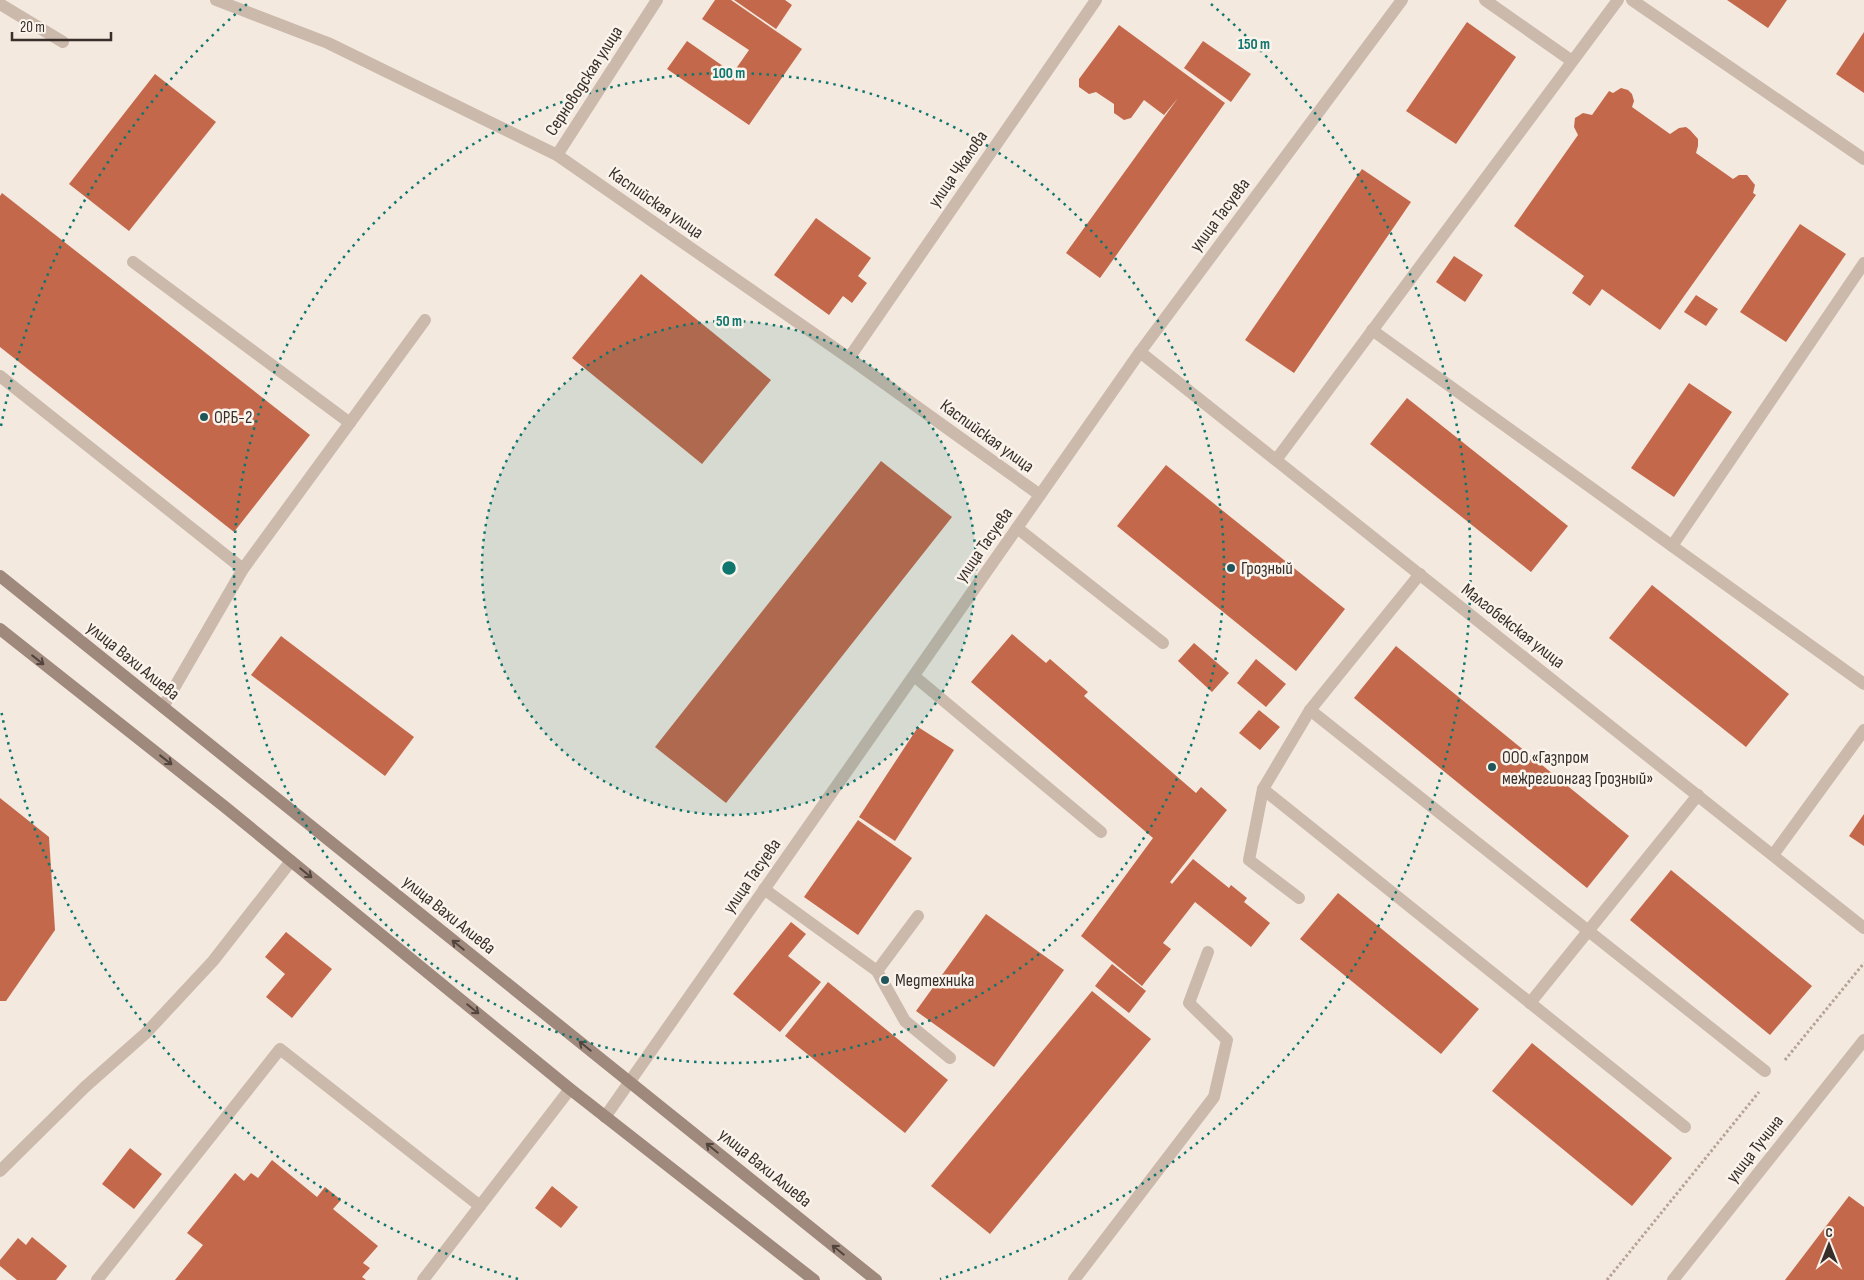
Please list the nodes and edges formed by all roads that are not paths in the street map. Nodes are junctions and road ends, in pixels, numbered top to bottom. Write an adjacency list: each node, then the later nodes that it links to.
1 (216, 0): 11 (street, Каспийская улица)
2 (657, 0): 11 (street, Серноводская улица)
3 (1096, 0): 18 (street, улица Чкалова)
4 (1402, 0): 17 (street, улица Тасуева)
5 (1485, 0): 10 (street)
6 (1618, 0): 10 (street)
7 (1632, 0): 12 (street)
8 (0, 4): 9 (street)
9 (63, 42)
10 (1572, 62): 16 (street)
11 (557, 156): 18 (street, Каспийская улица)
12 (1864, 159)
13 (133, 262): 20 (street)
14 (1864, 263): 24 (street)
15 (426, 320): 20 (street)
16 (1372, 330): 21 (street); 24 (street)
17 (1140, 352): 21 (street, Малгобекская улица); 22 (street, улица Тасуева)
18 (849, 358): 22 (street, Каспийская улица)
19 (0, 376): 25 (street)
20 (350, 423): 25 (street)
21 (1276, 460): 26 (street, Малгобекская улица)
22 (1040, 495): 23 (street, улица Тасуева)
23 (1017, 528): 29 (street); 30 (street, улица Тасуева)
24 (1672, 546): 31 (street)
25 (243, 569): 32 (street)
26 (1420, 574): 33 (street); 36 (street, Малгобекская улица)
27 (0, 576): 32 (main road, улица Вахи Алиева)
28 (0, 629): 39 (main road, one-way to 39)
29 (1163, 643)
30 (914, 676): 37 (street); 40 (street, улица Тасуева)
31 (1864, 684)
32 (163, 708): 51 (main road, улица Вахи Алиева, one-way to 32)
33 (1310, 710): 35 (street); 44 (street)
34 (1864, 730): 38 (street)
35 (1263, 789): 41 (street); 47 (street)
36 (1698, 796): 38 (street, Малгобекская улица); 44 (street)
37 (1101, 832)
38 (1773, 855): 43 (street, Малгобекская улица)
39 (291, 861): 52 (main road, one-way to 52); 55 (street)
40 (764, 890): 46 (street); 51 (street, улица Тасуева)
41 (1299, 898)
42 (918, 916): 46 (street)
43 (1864, 928)
44 (1588, 931): 47 (street); 50 (street)
45 (1208, 952): 61 (street)
46 (877, 971): 49 (street)
47 (1530, 1003): 54 (street)
48 (1864, 1040): 62 (street, улица Тучина)
49 (950, 1058)
50 (1765, 1071)
51 (629, 1082): 53 (street, улица Тасуева); 60 (main road, улица Вахи Алиева, one-way to 51)
52 (570, 1089): 53 (main road); 56 (street)
53 (605, 1116): 59 (main road)
54 (1685, 1127)
55 (0, 1171)
56 (480, 1206): 57 (street); 58 (street)
57 (97, 1280)
58 (423, 1280)
59 (814, 1280)
60 (876, 1280)
61 (1074, 1280)
62 (1673, 1280)

